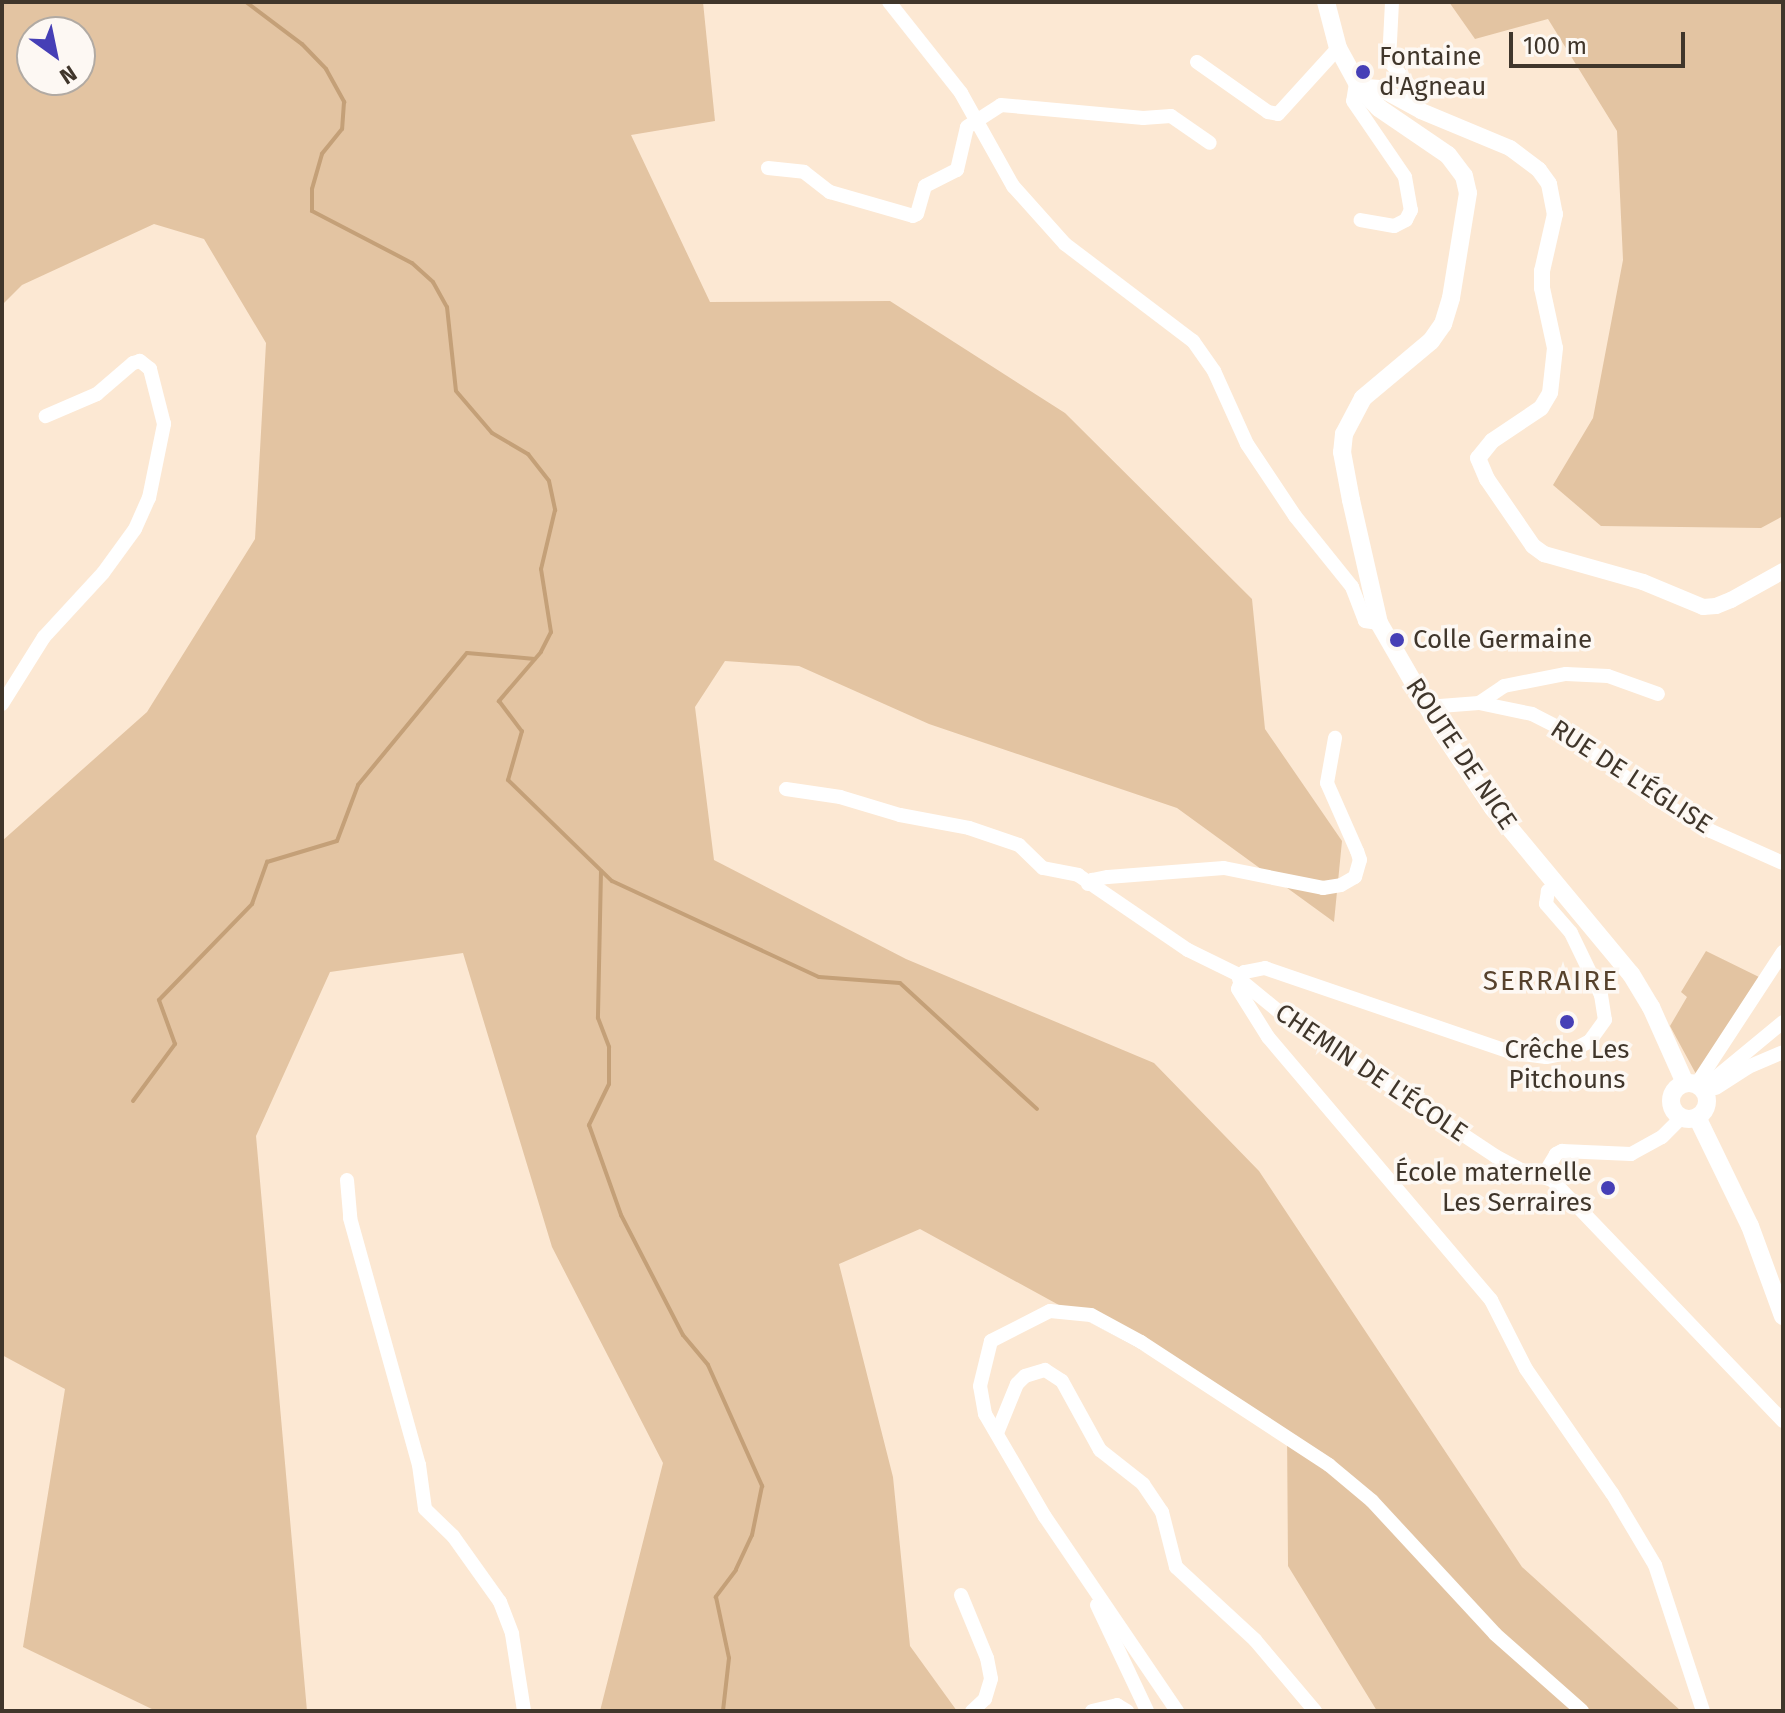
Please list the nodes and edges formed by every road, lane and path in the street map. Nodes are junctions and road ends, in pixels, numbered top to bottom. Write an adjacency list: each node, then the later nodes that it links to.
1 (889, 2): 8 (street)
2 (1326, 2): 4 (main road, ROUTE DE NICE)
3 (1392, 2): 7 (street)
4 (1338, 48): 5 (street); 6 (main road, ROUTE DE NICE)
5 (1197, 62)
6 (1358, 87): 7 (street); 11 (street); 14 (main road, ROUTE DE NICE)
7 (1415, 107): 13 (street)
8 (977, 121): 9 (street); 10 (street); 14 (street)
9 (1210, 143)
10 (768, 168)
11 (1361, 220)
12 (46, 416): 17 (street)
13 (1783, 571)
14 (1379, 623): 18 (main road, ROUTE DE NICE)
15 (1658, 694): 16 (street)
16 (1479, 703): 18 (street, RUE DE L'ÉGLISE); 21 (street, RUE DE L'ÉGLISE)
17 (2, 704)
18 (1427, 707): 23 (main road, ROUTE DE NICE)
19 (1335, 738): 22 (street)
20 (786, 789): 22 (street, CHEMIN DE L'ÉCOLE)
21 (1783, 863)
22 (1088, 884): 25 (street, CHEMIN DE L'ÉCOLE)
23 (1556, 884): 25 (street); 28 (main road, ROUTE DE NICE)
24 (1783, 952): 28 (street)
25 (1240, 978): 30 (street, CHEMIN DE L'ÉCOLE); 45 (street)
26 (1783, 1022): 28 (street)
27 (1783, 1052): 28 (street)
28 (1697, 1088): 29 (main road); 29 (main road)
29 (1689, 1117): 30 (street); 32 (main road)
30 (1543, 1176): 33 (street, CHEMIN DE L'ÉCOLE)
31 (347, 1180): 37 (street)
32 (1783, 1316)
33 (1782, 1420)
34 (997, 1433): 35 (street); 43 (street); 44 (street)
35 (1089, 1579): 41 (street); 42 (street)
36 (961, 1595): 38 (street)
37 (524, 1711)
38 (972, 1711)
39 (1092, 1711): 40 (street)
40 (1127, 1711)
41 (1147, 1711)
42 (1177, 1711)
43 (1315, 1711)
44 (1582, 1711)
45 (1703, 1711)

